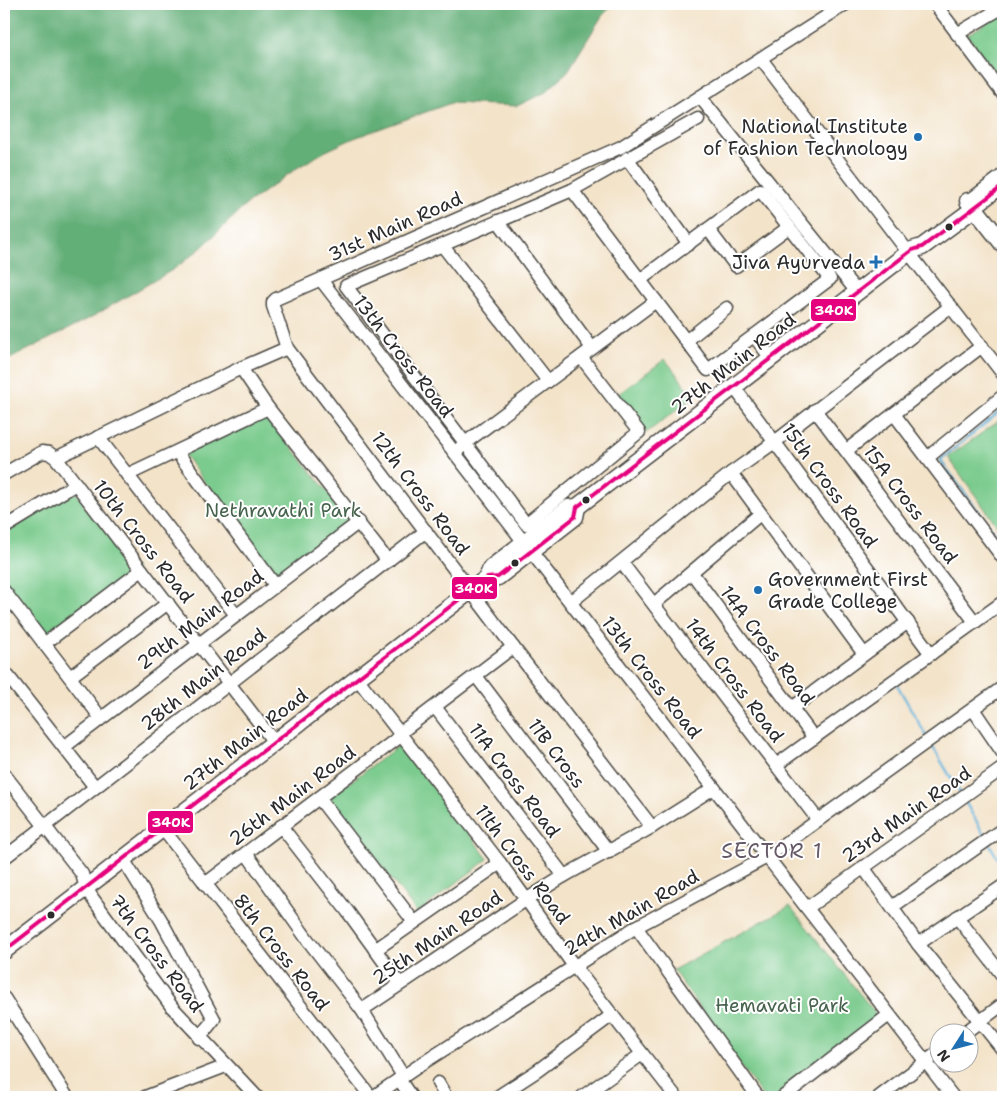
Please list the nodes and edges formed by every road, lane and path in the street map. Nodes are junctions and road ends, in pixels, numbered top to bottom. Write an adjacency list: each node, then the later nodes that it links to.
1 (846, 4): 5 (street, 31st Main Road)
2 (935, 4): 4 (street)
3 (1003, 7): 4 (street)
4 (958, 34): 6 (street)
5 (761, 59): 7 (street, 31st Main Road); 20 (street)
6 (1001, 88)
7 (700, 98): 21 (street, 31st Main Road); 23 (street)
8 (698, 119): 9 (street)
9 (627, 158): 12 (street); 17 (street)
10 (1003, 175): 13 (street, 27th Main Road)
11 (1003, 186): 13 (street, 27th Main Road)
12 (572, 190): 14 (street); 22 (street)
13 (972, 204): 18 (main road); 20 (main road, 27th Main Road)
14 (498, 221): 19 (street); 31 (street)
15 (789, 226): 16 (street); 16 (street); 27 (street)
16 (708, 229): 17 (street)
17 (689, 244): 22 (street)
18 (1003, 244)
19 (442, 245): 36 (street); 44 (street)
20 (910, 251): 23 (main road, 27th Main Road); 25 (street)
21 (321, 280): 30 (street, 31st Main Road); 47 (street, 13th Cross Road)
22 (640, 280): 24 (street)
23 (856, 292): 33 (main road, 27th Main Road)
24 (656, 301): 28 (street); 31 (street)
25 (951, 306): 29 (street); 40 (street)
26 (727, 308): 28 (street)
27 (754, 336): 28 (street); 33 (street)
28 (686, 341)
29 (982, 346): 35 (street); 41 (street)
30 (288, 348): 34 (street); 57 (street, 12th Cross Road)
31 (592, 348): 32 (street)
32 (581, 357): 36 (street); 44 (street)
33 (771, 358): 37 (main road, 27th Main Road)
34 (241, 368): 39 (street); 42 (street)
35 (1003, 374)
36 (548, 381): 44 (street)
37 (734, 387): 43 (street, 15th Cross Road); 58 (main road, 27th Main Road)
38 (1003, 396): 49 (street)
39 (268, 408): 46 (street); 55 (street)
40 (815, 410): 43 (street); 45 (street, 15A Cross Road)
41 (894, 414): 45 (street); 49 (street)
42 (98, 437): 48 (street); 52 (street)
43 (776, 441): 50 (street); 72 (street, 15th Cross Road)
44 (466, 443): 47 (street)
45 (847, 450): 73 (street, 15A Cross Road)
46 (177, 452): 52 (street); 64 (street)
47 (455, 452): 58 (street, 13th Cross Road)
48 (56, 458): 51 (street); 53 (street, 10th Cross Road)
49 (927, 458): 59 (street)
50 (731, 473): 54 (street); 61 (street)
51 (4, 474)
52 (127, 474): 71 (street)
53 (76, 484): 56 (street); 62 (street, 10th Cross Road)
54 (760, 514): 63 (street); 77 (street)
55 (358, 522): 60 (street); 64 (street, 29th Main Road)
56 (4, 528)
57 (426, 532): 60 (street, 28th Main Road); 66 (street, 12th Cross Road)
58 (528, 546): 66 (main road, 27th Main Road); 67 (street, 13th Cross Road)
59 (1003, 558)
60 (388, 560): 83 (street, 28th Main Road)
61 (622, 562): 67 (street); 70 (street, 14th Cross Road)
62 (142, 570): 69 (street, 10th Cross Road); 75 (street)
63 (692, 574): 70 (street); 86 (street, 14A Cross Road)
64 (275, 585): 71 (street, 29th Main Road)
65 (4, 590): 75 (street)
66 (471, 590): 76 (street, 12th Cross Road); 82 (main road, 27th Main Road)
67 (571, 602): 98 (street, 13th Cross Road)
68 (1003, 602): 73 (street)
69 (168, 604): 74 (street, 10th Cross Road); 81 (street)
70 (654, 604): 94 (street, 14th Cross Road)
71 (236, 615): 74 (street, 29th Main Road)
72 (908, 622): 77 (street); 78 (street, 15th Cross Road)
73 (975, 622): 78 (street)
74 (199, 643): 83 (street, 10th Cross Road); 88 (street, 29th Main Road)
75 (44, 644): 81 (street)
76 (513, 647): 80 (street, 26th Main Road); 103 (street, 12th Cross Road)
77 (864, 654): 86 (street)
78 (931, 654): 90 (street)
79 (4, 671): 92 (street)
80 (476, 676): 85 (street, 26th Main Road); 106 (street, 11B Cross)
81 (70, 677): 88 (street)
82 (356, 678): 89 (street, 11th Cross Road); 91 (main road, 27th Main Road)
83 (229, 683): 91 (street, 10th Cross Road); 97 (street, 28th Main Road)
84 (1003, 687): 87 (street, 24th Main Road)
85 (435, 707): 89 (street, 26th Main Road); 113 (street, 11A Cross Road)
86 (792, 708): 90 (street, 14A Cross Road)
87 (972, 709): 93 (street); 100 (street, 24th Main Road)
88 (101, 718): 92 (street, 29th Main Road)
89 (401, 734): 99 (street, 26th Main Road); 111 (street, 11th Cross Road)
90 (814, 738): 94 (street)
91 (274, 742): 104 (main road, 27th Main Road)
92 (64, 747): 97 (street)
93 (1003, 754)
94 (776, 766): 100 (street, 14th Cross Road)
95 (1003, 768): 112 (street, 23rd Main Road)
96 (4, 774): 101 (street, 7th Cross Road)
97 (95, 787): 101 (street, 28th Main Road)
98 (714, 788): 103 (street, 25th Main Road); 108 (street, 13th Cross Road)
99 (319, 798): 102 (street, 26th Main Road); 121 (street)
100 (818, 820): 108 (street, 24th Main Road)
101 (46, 826): 109 (street, 28th Main Road); 116 (street, 7th Cross Road)
102 (281, 826): 107 (street, 26th Main Road); 124 (street)
103 (652, 827): 106 (street, 25th Main Road)
104 (163, 829): 110 (main road, 27th Main Road); 114 (street, 8th Cross Road)
105 (1003, 830): 118 (street)
106 (609, 852): 113 (street, 25th Main Road)
107 (246, 853): 114 (street, 26th Main Road); 132 (street)
108 (767, 857): 119 (street, 13th Cross Road); 122 (street, 24th Main Road)
109 (4, 858)
110 (123, 860): 116 (main road, 27th Main Road); 137 (street)
111 (500, 863): 117 (street, 11th Cross Road); 121 (street)
112 (863, 868): 118 (street); 119 (street, 23rd Main Road)
113 (564, 876): 117 (street, 25th Main Road)
114 (205, 884): 149 (street, 8th Cross Road)
115 (1003, 886): 120 (street)
116 (86, 888): 125 (main road, 27th Main Road); 137 (street, 7th Cross Road)
117 (527, 899): 127 (street, 11th Cross Road); 129 (street, 25th Main Road)
118 (892, 907): 123 (street)
119 (807, 908): 134 (street, 13th Cross Road)
120 (957, 918): 123 (street); 126 (street)
121 (414, 922): 124 (street)
122 (636, 927): 127 (street, 24th Main Road); 154 (street)
123 (918, 944): 135 (street)
124 (375, 950): 129 (street)
125 (4, 951)
126 (998, 960): 128 (street)
127 (574, 966): 133 (street, 11th Cross Road); 143 (street, 24th Main Road)
128 (1003, 976)
129 (400, 984): 132 (street, 25th Main Road)
130 (4, 998): 146 (street)
131 (1003, 1004): 135 (street)
132 (362, 1010): 143 (street)
133 (612, 1015): 139 (street, 11th Cross Road); 152 (street)
134 (889, 1015): 141 (street, 13th Cross Road); 155 (street)
135 (980, 1021): 136 (street); 138 (street)
136 (976, 1024)
137 (199, 1038): 142 (street, 7th Cross Road)
138 (1003, 1050)
139 (642, 1054): 145 (street, 11th Cross Road); 153 (street)
140 (930, 1058): 141 (street)
141 (925, 1062): 156 (street); 157 (street, 13th Cross Road)
142 (226, 1066): 147 (street); 148 (street, 7th Cross Road)
143 (401, 1078): 149 (street, 24th Main Road); 150 (street)
144 (438, 1083): 151 (street)
145 (670, 1095)
146 (67, 1097)
147 (145, 1097)
148 (257, 1097)
149 (372, 1097)
150 (411, 1097)
151 (446, 1097)
152 (497, 1097)
153 (582, 1097)
154 (758, 1097)
155 (783, 1097)
156 (879, 1097)
157 (953, 1097)

